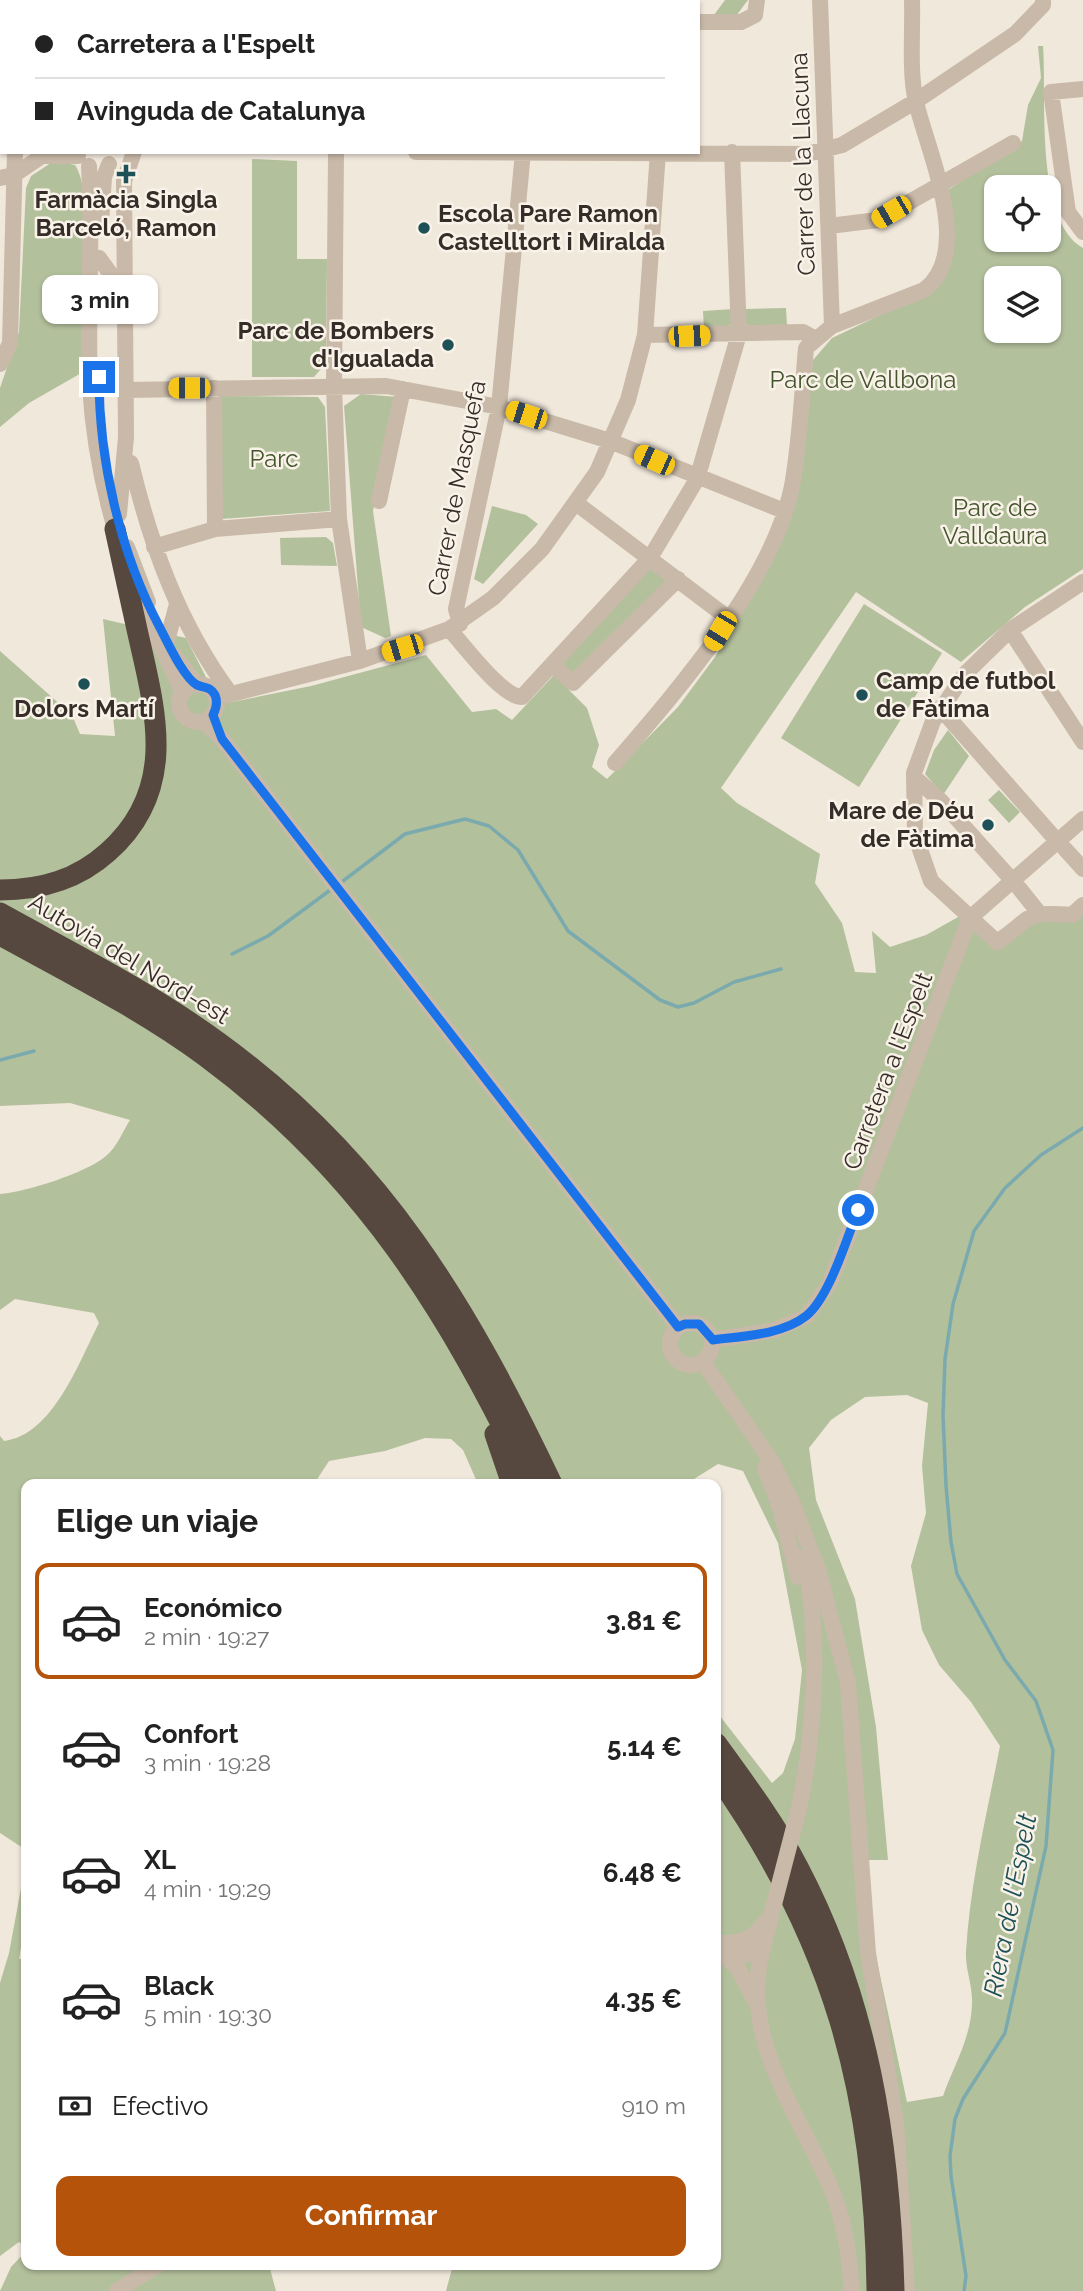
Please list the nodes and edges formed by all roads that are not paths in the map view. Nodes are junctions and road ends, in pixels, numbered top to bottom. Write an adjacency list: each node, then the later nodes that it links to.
1 (757, 0): 5 (street)
2 (820, 0): 9 (street, Carrer de la Llacuna)
3 (912, 0): 7 (street)
4 (1044, 0): 7 (street)
5 (700, 22)
6 (1083, 89): 22 (street)
7 (916, 101): 9 (street); 20 (street)
8 (1013, 143): 20 (street)
9 (826, 150): 11 (street); 21 (street, Carrer de la Llacuna)
10 (700, 152): 11 (street)
11 (733, 152): 27 (street)
12 (14, 154): 19 (street)
13 (133, 154): 25 (street)
14 (336, 154): 31 (street)
15 (523, 154): 35 (street, Carrer de Masquefa)
16 (658, 154): 28 (street)
17 (116, 156): 18 (street); 23 (street)
18 (81, 158): 19 (street); 43 (street)
19 (7, 177): 24 (street)
20 (942, 181): 21 (street); 26 (street)
21 (829, 226): 26 (street, Carrer de la Llacuna)
22 (1083, 232)
23 (99, 258): 25 (street); 43 (street)
24 (6, 272): 30 (street)
25 (123, 291): 34 (street)
26 (832, 326): 29 (street)
27 (739, 334): 28 (street); 29 (street); 38 (street)
28 (645, 335): 36 (street)
29 (816, 339): 41 (street)
30 (0, 364)
31 (334, 386): 32 (street); 33 (street); 42 (street)
32 (214, 388): 34 (street); 44 (street)
33 (403, 389): 35 (street); 39 (street)
34 (125, 390): 37 (street)
35 (499, 407): 36 (street); 51 (street, Carrer de Masquefa)
36 (610, 441): 38 (street); 40 (street)
37 (126, 444): 43 (street); 45 (street)
38 (697, 479): 41 (street); 46 (street)
39 (379, 501)
40 (576, 503): 46 (street); 51 (street)
41 (785, 512): 50 (street)
42 (339, 519): 44 (street); 54 (street)
43 (117, 522): 53 (street); 56 (street); 67 (highway)
44 (215, 529): 45 (street)
45 (154, 547): 49 (street)
46 (650, 558): 47 (street); 55 (street)
47 (678, 579): 50 (street); 55 (street)
48 (1082, 584): 52 (street)
49 (177, 604): 53 (street); 57 (street)
50 (729, 618): 61 (street)
51 (455, 626): 54 (street); 55 (street)
52 (1010, 630): 58 (street); 60 (street)
53 (167, 641): 56 (street)
54 (360, 661): 57 (street)
55 (552, 664)
56 (190, 689): 57 (street); 59 (street)
57 (223, 696): 59 (street)
58 (940, 708): 62 (street); 64 (street)
59 (208, 718): 73 (street)
60 (1083, 742)
61 (615, 763)
62 (914, 777): 66 (street); 71 (street)
63 (1083, 819): 64 (street)
64 (1062, 845): 65 (street); 66 (street)
65 (1083, 869)
66 (1016, 884): 70 (street); 71 (street)
67 (0, 890)
68 (1077, 910): 70 (street)
69 (0, 913): 81 (highway, Autovia del Nord-est)
70 (1039, 913): 71 (street)
71 (970, 918): 74 (street, Carretera a l'Espelt)
72 (0, 935): 76 (highway, Autovia del Nord-est)
73 (678, 1327): 74 (street); 75 (street)
74 (713, 1340): 75 (street)
75 (703, 1362): 77 (street)
76 (484, 1388): 79 (highway); 80 (highway, Autovia del Nord-est)
77 (743, 1418): 78 (street); 82 (street)
78 (776, 1469): 82 (street); 96 (street)
79 (510, 1479)
80 (529, 1479)
81 (550, 1479)
82 (813, 1667): 85 (street, bridge)
83 (721, 1751): 95 (highway)
84 (721, 1782): 94 (highway)
85 (772, 1912): 86 (street); 89 (street)
86 (721, 1945)
87 (721, 1948): 89 (street)
88 (721, 1951): 90 (street)
89 (761, 1952): 90 (street)
90 (758, 2009): 93 (street)
91 (150, 2270): 92 (street)
92 (117, 2291)
93 (852, 2291)
94 (877, 2291)
95 (894, 2291)
96 (907, 2291)

